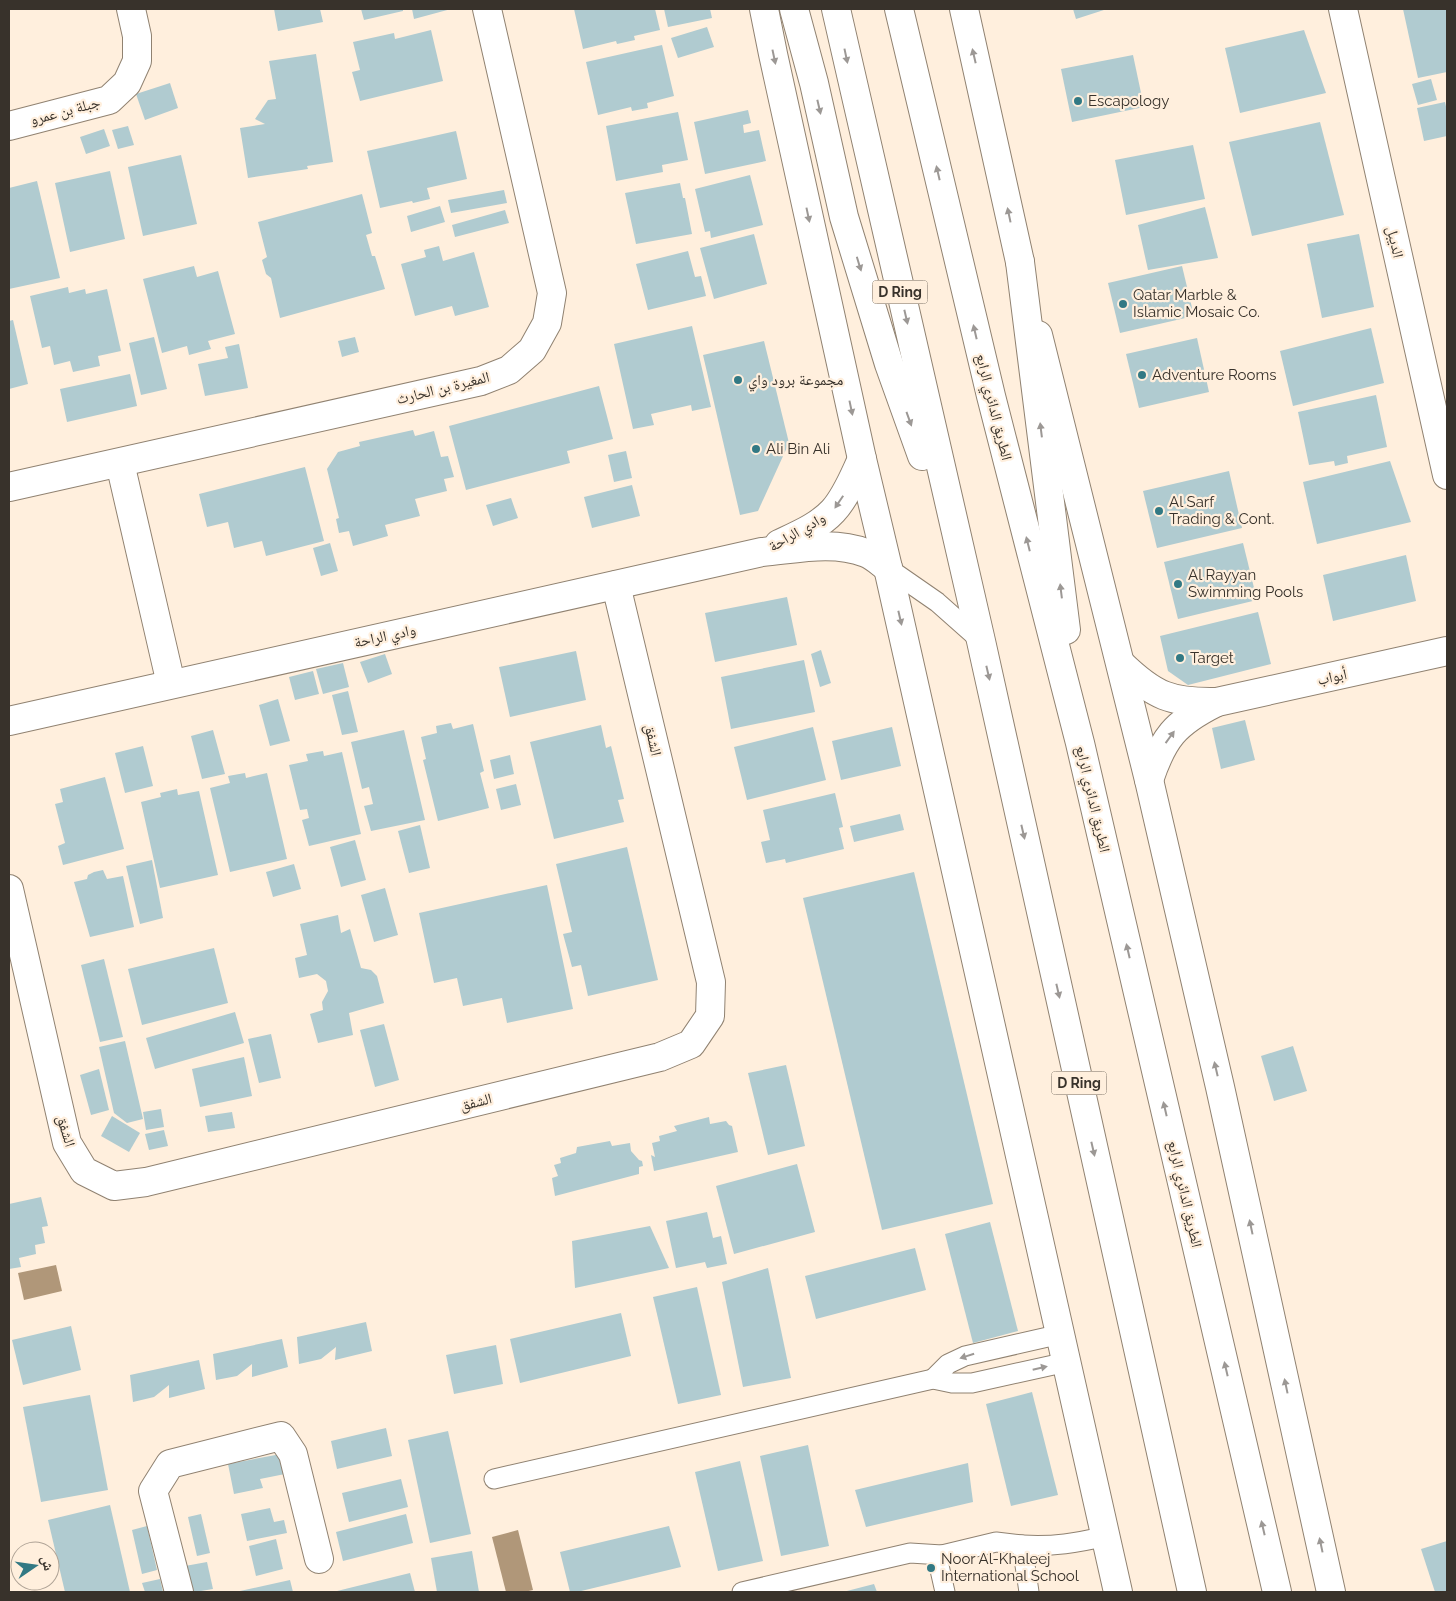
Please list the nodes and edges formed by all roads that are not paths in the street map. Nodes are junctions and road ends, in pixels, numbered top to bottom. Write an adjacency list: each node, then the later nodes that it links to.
1 (130, 9): 9 (street, جبلة بن عمرو)
2 (487, 9): 12 (street, المغيرة بن الحارث)
3 (764, 9): 11 (street, one-way to 11)
4 (794, 9): 17 (street, one-way to 17)
5 (836, 9): 17 (street, D Ring, one-way to 17)
6 (899, 9): 25 (street, الطريق الدائري الرابع, one-way to 6)
7 (964, 9): 10 (street, one-way to 7)
8 (1343, 9): 13 (street, الديبل)
9 (9, 126)
10 (1020, 262): 21 (street); 25 (street, one-way to 10)
11 (862, 459): 15 (street, وادي الراحة, one-way to 15); 16 (street)
12 (120, 463): 14 (street, المغيرة بن الحارث); 22 (street)
13 (1447, 475)
14 (9, 487)
15 (762, 552): 16 (street, وادي الراحة); 18 (street, وادي الراحة)
16 (888, 568): 19 (lane); 28 (street, one-way to 28)
17 (965, 575): 19 (street, D Ring)
18 (616, 585): 22 (street, وادي الراحة); 27 (street, الشفق)
19 (981, 641): 41 (street, D Ring, one-way to 41)
20 (1447, 652): 23 (street, أبواب)
21 (1122, 664): 23 (street, أبواب); 26 (street)
22 (171, 684): 24 (street, وادي الراحة)
23 (1217, 702): 26 (street, أبواب, one-way to 23)
24 (9, 721)
25 (1080, 744): 42 (street, الطريق الدائري الرابع, one-way to 25)
26 (1149, 780): 43 (street, one-way to 26)
27 (9, 889)
28 (1060, 1334): 29 (street); 30 (lane, one-way to 30)
29 (1067, 1362): 30 (lane, one-way to 29); 32 (street)
30 (933, 1379): 31 (lane)
31 (494, 1480)
32 (1106, 1536): 33 (lane); 40 (street)
33 (1022, 1545): 34 (lane); 39 (lane)
34 (942, 1555): 37 (lane); 38 (lane)
35 (319, 1559): 36 (street)
36 (179, 1592)
37 (742, 1592)
38 (945, 1592)
39 (1029, 1592)
40 (1118, 1592)
41 (1192, 1592)
42 (1277, 1592)
43 (1331, 1592)

